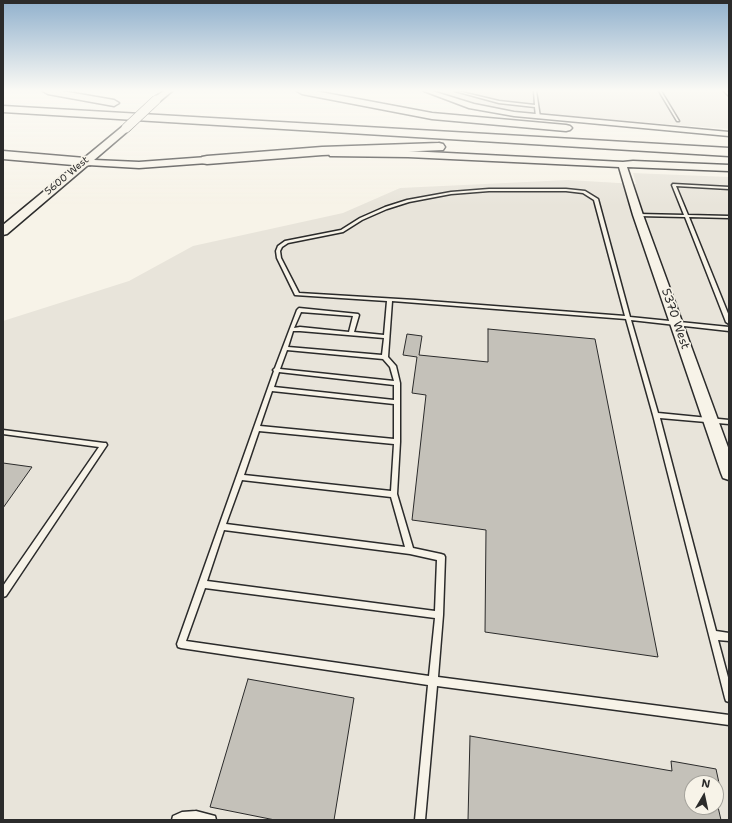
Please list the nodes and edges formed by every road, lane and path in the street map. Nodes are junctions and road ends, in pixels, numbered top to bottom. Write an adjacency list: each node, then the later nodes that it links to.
1 (124, 129): 15 (main road, 5600 West, bridge)
2 (360, 129): 8 (highway)
3 (393, 129): 8 (highway)
4 (405, 129): 8 (highway)
5 (445, 129): 8 (highway)
6 (577, 129): 10 (highway)
7 (677, 129): 9 (street)
8 (458, 133): 10 (highway); 11 (highway)
9 (729, 134)
10 (729, 143)
11 (729, 152)
12 (3, 155): 15 (highway)
13 (729, 156): 14 (highway)
14 (206, 160): 15 (main road); 16 (street)
15 (85, 162): 22 (main road, 5600 West)
16 (623, 165): 17 (street); 19 (street, 5370 West)
17 (729, 168)
18 (729, 188): 20 (lane)
19 (638, 215): 20 (lane); 26 (street, 5370 West)
20 (686, 217): 21 (lane); 25 (lane)
21 (729, 217)
22 (3, 231)
23 (390, 300): 24 (lane); 24 (lane); 30 (lane)
24 (628, 318): 26 (lane); 37 (lane)
25 (729, 322)
26 (676, 324): 27 (lane); 38 (street, 5370 West)
27 (729, 329)
28 (292, 330): 29 (lane); 29 (lane); 31 (lane)
29 (350, 334): 30 (lane)
30 (386, 338): 32 (lane)
31 (285, 348): 32 (lane); 33 (lane)
32 (385, 358): 34 (lane)
33 (276, 370): 34 (lane); 35 (lane)
34 (397, 383): 36 (lane)
35 (271, 389): 36 (lane); 40 (lane)
36 (397, 402): 42 (lane)
37 (656, 415): 38 (lane); 51 (lane)
38 (710, 421): 39 (lane); 43 (street, 5370 West)
39 (729, 422)
40 (257, 428): 42 (lane); 44 (lane)
41 (3, 432): 49 (lane)
42 (397, 442): 45 (lane)
43 (729, 473)
44 (240, 477): 45 (lane); 46 (lane)
45 (394, 494): 47 (lane)
46 (222, 527): 47 (lane); 48 (lane)
47 (410, 551): 50 (lane)
48 (202, 584): 50 (lane); 53 (lane)
49 (3, 593)
50 (440, 615): 53 (lane)
51 (713, 635): 52 (lane); 54 (lane)
52 (729, 637)
53 (433, 681): 55 (lane); 58 (lane)
54 (729, 698)
55 (729, 720)
56 (177, 820): 57 (lane)
57 (211, 820)
58 (420, 820)

